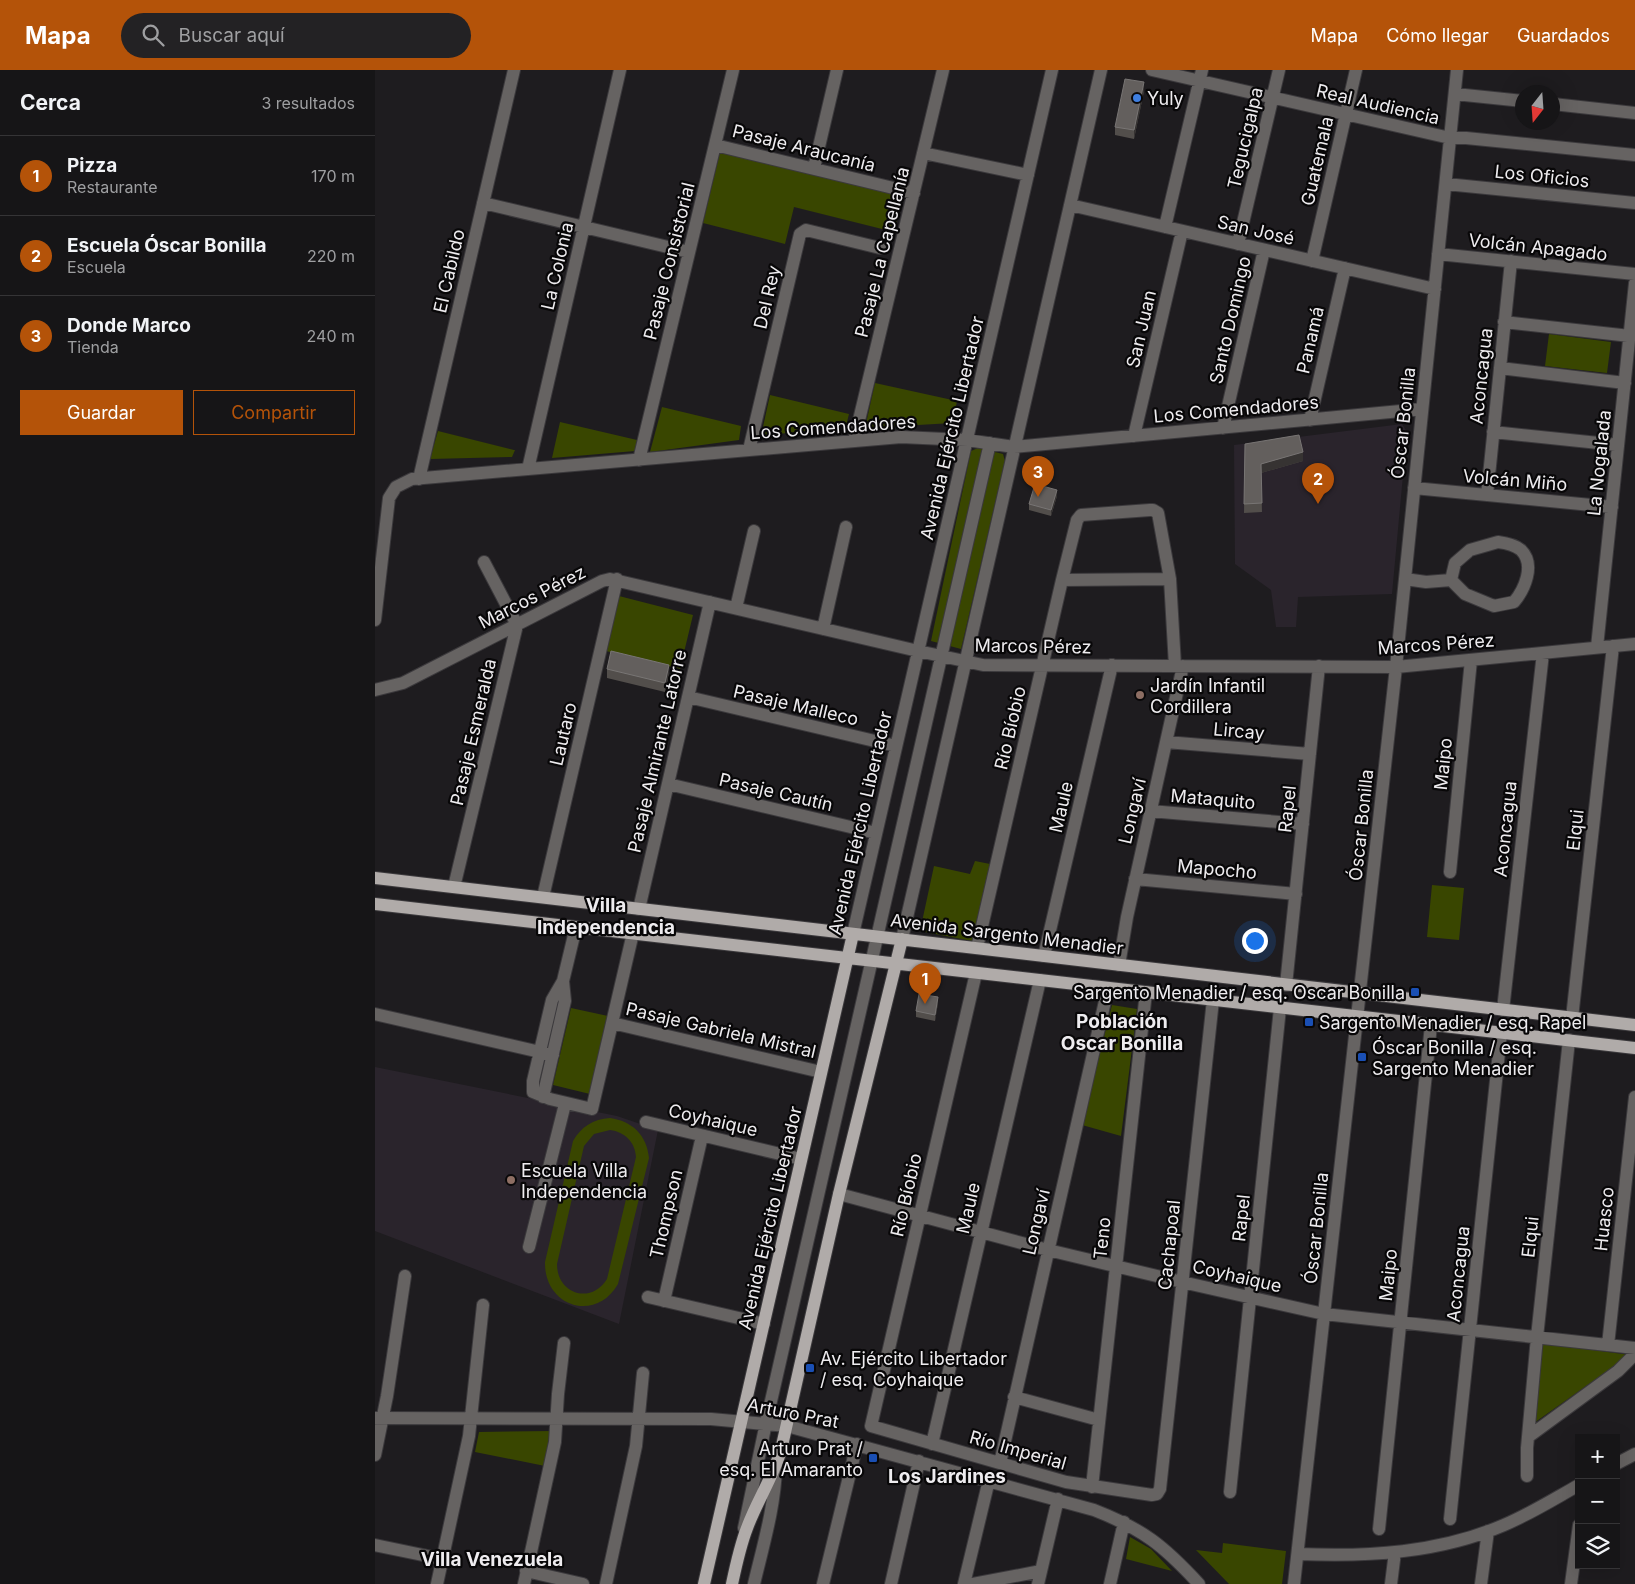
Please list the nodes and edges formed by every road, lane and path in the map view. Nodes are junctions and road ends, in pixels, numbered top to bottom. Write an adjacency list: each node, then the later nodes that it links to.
1 (513, 70): 27 (street, El Cabildo)
2 (620, 70): 30 (street, La Colonia)
3 (733, 70): 20 (street, Pasaje Consistorial)
4 (837, 70): 23 (street)
5 (943, 70): 21 (street, Pasaje La Capellanía)
6 (1052, 70): 24 (street, Avenida Ejército Libertador)
7 (1101, 70): 29 (street)
8 (1151, 70): 12 (street, Real Audiencia)
9 (1279, 70): 14 (street, Tegucigalpa)
10 (1356, 70): 18 (street, Guatemala)
11 (1457, 70): 13 (street, Óscar Bonilla)
12 (1201, 76): 14 (street, Real Audiencia); 31 (street)
13 (1455, 94): 15 (street); 19 (street, Óscar Bonilla)
14 (1273, 98): 18 (street, Real Audiencia); 33 (street, Tegucigalpa)
15 (1515, 100)
16 (1560, 105): 17 (street)
17 (1635, 113)
18 (1345, 114): 19 (street, Real Audiencia); 38 (street, Guatemala)
19 (1450, 138): 22 (street, Real Audiencia); 25 (street, Óscar Bonilla)
20 (715, 144): 23 (street, Pasaje Araucanía); 36 (street, Pasaje Consistorial)
21 (923, 153): 24 (street); 26 (street, Pasaje La Capellanía)
22 (1635, 155)
23 (814, 168): 26 (street, Pasaje Araucanía)
24 (1028, 175): 53 (street, Avenida Ejército Libertador)
25 (1445, 184): 28 (street, Los Oficios); 37 (street, Óscar Bonilla)
26 (914, 193): 54 (street, Pasaje La Capellanía)
27 (483, 203): 30 (street); 61 (street, El Cabildo)
28 (1635, 203)
29 (1070, 205): 31 (street, San José); 57 (street)
30 (584, 227): 36 (street); 60 (street, La Colonia)
31 (1165, 227): 32 (street, San José)
32 (1182, 231): 33 (street, San José); 52 (street, San Juan)
33 (1238, 244): 35 (street, San José)
34 (880, 248): 58 (street, Del Rey)
35 (1264, 250): 38 (street, San José); 50 (street, Santo Domingo)
36 (689, 252): 59 (street, Pasaje Consistorial)
37 (1439, 254): 39 (street, Volcán Apagado); 43 (street, Óscar Bonilla)
38 (1312, 261): 40 (street, San José)
39 (1511, 261): 41 (street, Volcán Apagado); 44 (street, Aconcagua)
40 (1345, 268): 43 (street, San José); 49 (street, Panamá)
41 (1635, 274)
42 (1635, 283): 45 (street, La Nogalada)
43 (1435, 289): 48 (street, Óscar Bonilla)
44 (1504, 322): 45 (street); 46 (street, Aconcagua)
45 (1630, 336): 47 (street, La Nogalada)
46 (1500, 368): 47 (street); 51 (street, Aconcagua)
47 (1625, 383): 56 (street, La Nogalada)
48 (1422, 410): 49 (street, Los Comendadores); 62 (street, Óscar Bonilla)
49 (1310, 420): 50 (street, Los Comendadores)
50 (1223, 428): 52 (street, Los Comendadores)
51 (1493, 432): 56 (street); 63 (street, Aconcagua)
52 (1134, 436): 57 (street, Los Comendadores)
53 (967, 440): 54 (street, Los Comendadores); 55 (street, Los Comendadores); 82 (street, Avenida Ejército Libertador)
54 (854, 441): 58 (street, Los Comendadores)
55 (991, 443): 57 (street, Los Comendadores); 84 (street)
56 (1618, 445): 64 (street, La Nogalada)
57 (1014, 447): 86 (street)
58 (749, 450): 59 (street, Los Comendadores)
59 (639, 460): 60 (street, Los Comendadores)
60 (528, 470): 61 (street, Los Comendadores)
61 (419, 479): 76 (street, Los Comendadores)
62 (1414, 488): 63 (street, Volcán Miño); 71 (street, Óscar Bonilla)
63 (1487, 495): 64 (street, Volcán Miño)
64 (1612, 507): 81 (street, La Nogalada)
65 (1079, 516): 70 (street, Longaví); 72 (street, Río Bíobio)
66 (846, 527): 78 (street)
67 (754, 531): 75 (street)
68 (485, 562): 77 (street)
69 (617, 579): 74 (street, Marcos Pérez); 77 (street, Marcos Pérez); 106 (street, Lautaro)
70 (1170, 579): 72 (street); 89 (street, Longaví)
71 (1405, 579): 73 (street); 91 (street, Óscar Bonilla)
72 (1062, 580): 87 (street, Río Bíobio)
73 (1451, 580): 73 (street)
74 (710, 602): 75 (street, Marcos Pérez); 93 (street, Pasaje Almirante Latorre)
75 (736, 608): 78 (street, Marcos Pérez)
76 (375, 620)
77 (517, 625): 92 (street, Marcos Pérez); 104 (street, Pasaje Esmeralda)
78 (823, 629): 82 (street, Marcos Pérez)
79 (1635, 644): 80 (street, Marcos Pérez)
80 (1613, 646): 81 (street, Marcos Pérez); 131 (street, Elqui)
81 (1597, 647): 83 (street, Marcos Pérez)
82 (918, 652): 84 (street, Marcos Pérez); 95 (street, Avenida Ejército Libertador)
83 (1543, 653): 85 (street, Marcos Pérez); 128 (street, Aconcagua)
84 (942, 656): 86 (street, Marcos Pérez); 112 (street)
85 (1471, 660): 91 (street, Marcos Pérez); 101 (street, Maipo)
86 (967, 662): 87 (street, Marcos Pérez); 113 (street)
87 (1043, 665): 88 (street, Marcos Pérez); 114 (street, Río Bíobio)
88 (1112, 665): 89 (street, Marcos Pérez); 115 (street, Maule)
89 (1179, 666): 90 (street, Marcos Pérez); 94 (street, Longaví)
90 (1319, 666): 91 (street, Marcos Pérez); 96 (street, Rapel)
91 (1396, 667): 125 (street, Óscar Bonilla)
92 (375, 690)
93 (688, 697): 95 (street, Pasaje Malleco); 97 (street, Pasaje Almirante Latorre)
94 (1166, 742): 96 (street, Lircay); 98 (street, Longaví)
95 (896, 746): 100 (street, Avenida Ejército Libertador)
96 (1310, 754): 99 (street, Rapel)
97 (667, 784): 100 (street, Pasaje Cautín); 108 (street, Pasaje Almirante Latorre)
98 (1150, 811): 99 (street, Mataquito); 103 (street, Longaví)
99 (1303, 824): 105 (street, Rapel)
100 (876, 833): 111 (street, Avenida Ejército Libertador)
101 (1450, 872)
102 (375, 878): 104 (main road, Avenida Sargento Menadier)
103 (1135, 879): 105 (street, Mapocho); 119 (street, Longaví)
104 (454, 887): 106 (main road, Avenida Sargento Menadier)
105 (1296, 894): 122 (street, Rapel)
106 (543, 897): 108 (main road, Avenida Sargento Menadier)
107 (375, 904): 109 (main road)
108 (639, 909): 111 (main road, Avenida Sargento Menadier)
109 (576, 927): 110 (main road); 138 (street)
110 (633, 933): 116 (main road); 132 (street)
111 (853, 934): 112 (main road, Avenida Sargento Menadier); 116 (main road, Avenida Ejército Libertador)
112 (877, 937): 113 (main road, Avenida Sargento Menadier); 117 (street)
113 (902, 939): 114 (main road, Avenida Sargento Menadier); 118 (main road)
114 (977, 948): 115 (main road, Avenida Sargento Menadier)
115 (1044, 956): 119 (main road, Avenida Sargento Menadier)
116 (847, 958): 117 (main road); 139 (main road, Avenida Ejército Libertador)
117 (872, 961): 118 (main road); 174 (street)
118 (896, 964): 120 (main road); 145 (main road)
119 (1119, 965): 122 (main road, Avenida Sargento Menadier)
120 (976, 973): 121 (main road); 146 (street, Río Bíobio)
121 (1039, 980): 123 (main road); 147 (street, Maule)
122 (1286, 985): 125 (main road, Avenida Sargento Menadier)
123 (1108, 988): 124 (main road); 149 (street, Longaví)
124 (1146, 992): 126 (main road); 150 (street, Teno)
125 (1360, 993): 128 (main road, Avenida Sargento Menadier); 130 (street, Óscar Bonilla)
126 (1213, 1000): 127 (main road); 152 (street, Cachapoal)
127 (1280, 1008): 130 (main road); 154 (street, Rapel)
128 (1503, 1010): 131 (main road, Avenida Sargento Menadier)
129 (375, 1014): 138 (street)
130 (1357, 1017): 133 (main road); 157 (street, Óscar Bonilla)
131 (1573, 1018): 134 (main road, Avenida Sargento Menadier)
132 (612, 1023): 139 (street, Pasaje Gabriela Mistral); 141 (street)
133 (1431, 1025): 135 (main road); 158 (street, Maipo)
134 (1635, 1025)
135 (1501, 1033): 136 (main road); 160 (street, Aconcagua)
136 (1569, 1040): 137 (main road); 161 (street, Elqui)
137 (1635, 1048)
138 (546, 1054): 141 (street)
139 (821, 1072): 144 (main road, Avenida Ejército Libertador)
140 (1635, 1096): 163 (street, Huasco)
141 (565, 1104): 148 (street)
142 (646, 1122): 143 (street, Coyhaique)
143 (702, 1136): 144 (street, Coyhaique); 155 (street, Thompson)
144 (801, 1159): 159 (main road, Avenida Ejército Libertador)
145 (839, 1194): 146 (street, Coyhaique); 175 (main road)
146 (919, 1215): 147 (street, Coyhaique); 176 (street, Río Bíobio)
147 (981, 1232): 149 (street, Coyhaique); 179 (street, Maule)
148 (529, 1247)
149 (1048, 1250): 150 (street, Coyhaique); 167 (street, Longaví)
150 (1116, 1266): 152 (street, Coyhaique); 173 (street, Teno)
151 (405, 1276): 168 (street)
152 (1182, 1282): 154 (street, Coyhaique); 191 (street, Cachapoal)
153 (648, 1297): 155 (street)
154 (1250, 1298): 157 (street, Coyhaique); 190 (street, Rapel)
155 (664, 1301): 159 (street)
156 (483, 1305): 169 (street)
157 (1324, 1314): 158 (street, Coyhaique); 200 (street, Óscar Bonilla)
158 (1400, 1323): 160 (street, Coyhaique); 195 (street, Maipo)
159 (764, 1324): 172 (main road, Avenida Ejército Libertador)
160 (1470, 1331): 161 (street, Coyhaique); 193 (street, Aconcagua)
161 (1537, 1337): 163 (street, Coyhaique); 177 (street, Elqui)
162 (564, 1343): 170 (street)
163 (1607, 1345): 164 (street, Coyhaique)
164 (1635, 1348)
165 (1635, 1354): 177 (street)
166 (643, 1373): 171 (street)
167 (1015, 1397): 173 (street); 184 (street, Longaví)
168 (379, 1418): 169 (street, Arturo Prat); 181 (street)
169 (471, 1418): 170 (street, Arturo Prat); 202 (street)
170 (557, 1418): 171 (street, Arturo Prat); 204 (street)
171 (639, 1418): 172 (street, Arturo Prat); 209 (street)
172 (742, 1420): 174 (street, Arturo Prat); 210 (main road, Avenida Ejército Libertador)
173 (1099, 1420): 188 (street, Teno)
174 (766, 1423): 175 (street, Arturo Prat); 198 (street)
175 (787, 1426): 178 (street, Arturo Prat); 185 (main road)
176 (871, 1426): 179 (street, Río Imperial)
177 (1528, 1437): 186 (street, Elqui)
178 (857, 1444): 182 (street, Arturo Prat); 213 (street)
179 (932, 1444): 184 (street, Río Imperial)
180 (1635, 1454): 183 (street)
181 (375, 1455)
182 (919, 1461): 187 (street, Arturo Prat); 214 (street)
183 (1620, 1462)
184 (999, 1463): 188 (street, Río Imperial)
185 (776, 1467): 198 (main road); 212 (street)
186 (1527, 1476)
187 (989, 1480): 192 (street, Arturo Prat); 215 (street)
188 (1092, 1487): 191 (street, Río Imperial)
189 (1575, 1487): 196 (street)
190 (1229, 1492)
191 (1157, 1494)
192 (1059, 1499): 194 (street, Arturo Prat); 205 (street)
193 (1450, 1519)
194 (1124, 1522): 203 (street, Arturo Prat); 218 (street)
195 (1379, 1529)
196 (1488, 1532): 199 (street); 223 (street)
197 (375, 1545): 202 (street)
198 (739, 1549): 211 (main road)
199 (1395, 1552): 200 (street); 222 (street)
200 (1297, 1554): 221 (street, Óscar Bonilla)
201 (1575, 1554): 224 (street)
202 (442, 1559): 206 (street)
203 (1186, 1570): 219 (street); 220 (street, Arturo Prat)
204 (526, 1571): 207 (street); 208 (street)
205 (1041, 1571): 216 (street); 217 (street)
206 (437, 1584)
207 (523, 1584)
208 (583, 1584)
209 (606, 1584)
210 (704, 1584)
211 (731, 1584)
212 (754, 1584)
213 (823, 1584)
214 (891, 1584)
215 (964, 1584)
216 (973, 1584)
217 (1037, 1584)
218 (1110, 1584)
219 (1183, 1584)
220 (1199, 1584)
221 (1294, 1584)
222 (1391, 1584)
223 (1481, 1584)
224 (1571, 1584)

